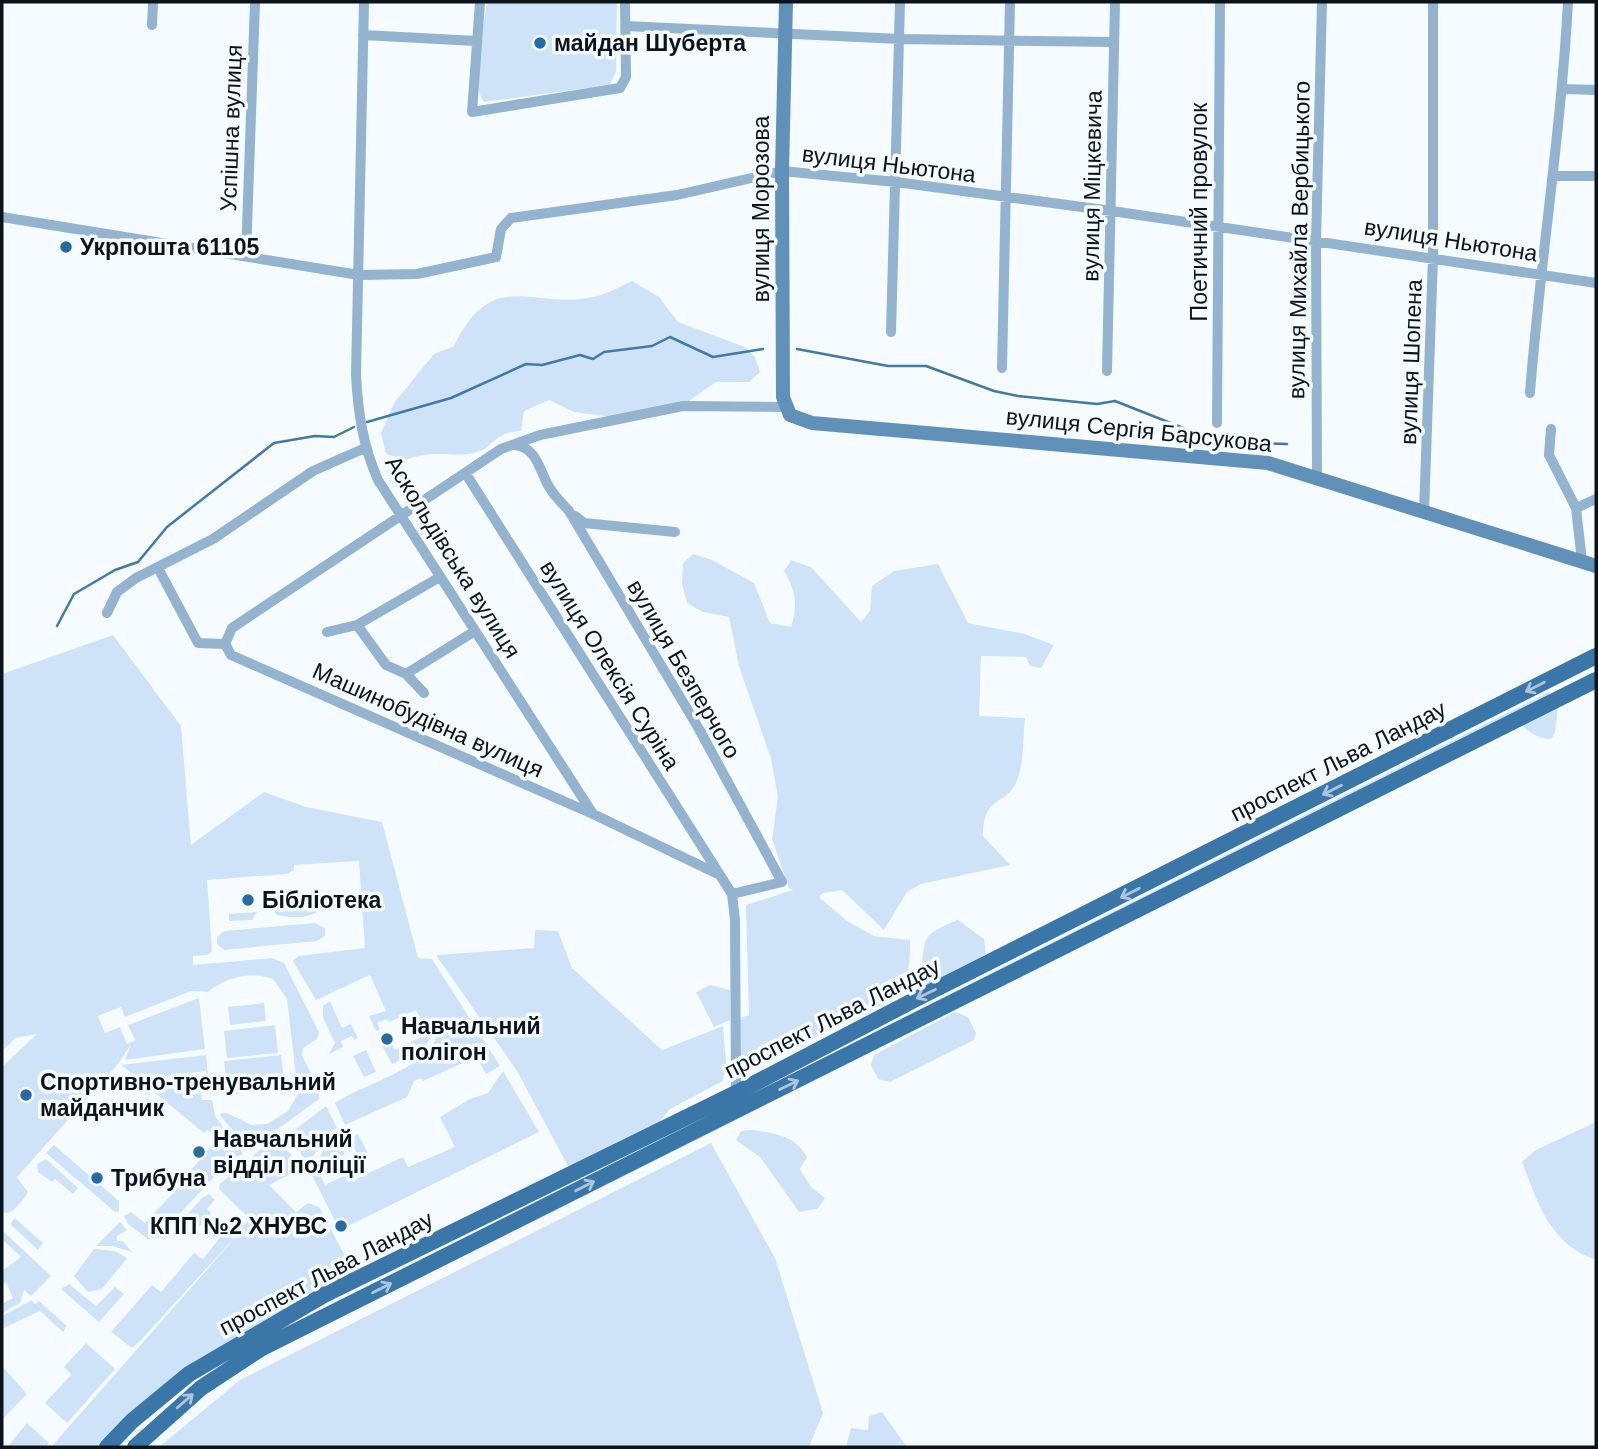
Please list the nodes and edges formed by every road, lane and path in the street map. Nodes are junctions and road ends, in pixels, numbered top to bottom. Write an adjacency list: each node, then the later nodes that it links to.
1 (153, 2): 14 (street)
2 (255, 2): 33 (street, Успішна вулиця)
3 (364, 2): 17 (street, Аскольдівська вулиця)
4 (480, 2): 20 (street)
5 (625, 2): 15 (street)
6 (786, 2): 16 (main road, вулиця Морозова)
7 (900, 2): 18 (street)
8 (1010, 2): 19 (street)
9 (1115, 2): 21 (street, вулиця Міцкевича)
10 (1220, 2): 31 (street, Поетичний провулок)
11 (1322, 2): 32 (street, вулиця Михайла Вербицького)
12 (1433, 2): 34 (street, вулиця Шопена)
13 (1568, 2): 22 (street)
14 (152, 25)
15 (626, 26): 16 (street); 20 (street)
16 (785, 33): 18 (street); 24 (main road, вулиця Морозова)
17 (363, 35): 20 (street); 36 (street, Аскольдівська вулиця)
18 (900, 40): 19 (street); 27 (street)
19 (1010, 40): 21 (street); 28 (street)
20 (477, 41)
21 (1114, 42): 29 (street, вулиця Міцкевича)
22 (1563, 89): 23 (street); 25 (street)
23 (1596, 90)
24 (782, 171): 27 (street, вулиця Ньютона); 36 (street, вулиця Ньютона); 42 (main road, вулиця Морозова)
25 (1553, 176): 26 (street); 35 (street)
26 (1596, 176)
27 (896, 182): 28 (street, вулиця Ньютона); 38 (street)
28 (1004, 198): 29 (street, вулиця Ньютона); 39 (street)
29 (1112, 211): 31 (street, вулиця Ньютона); 40 (street, вулиця Міцкевича)
30 (2, 217): 33 (street, вулиця Ньютона)
31 (1218, 228): 32 (street, вулиця Ньютона); 43 (street, Поетичний провулок)
32 (1316, 240): 34 (street, вулиця Ньютона); 48 (street, вулиця Михайла Вербицького)
33 (246, 256): 36 (street, вулиця Ньютона)
34 (1433, 257): 35 (street, вулиця Ньютона); 52 (street, вулиця Шопена)
35 (1539, 273): 37 (street, вулиця Ньютона); 41 (street)
36 (359, 275): 46 (street, Аскольдівська вулиця)
37 (1596, 283)
38 (891, 332)
39 (1002, 368)
40 (1107, 371)
41 (1530, 393)
42 (788, 411): 45 (street); 48 (main road, вулиця Сергія Барсукова)
43 (1217, 422)
44 (1551, 429): 50 (street)
45 (515, 445): 47 (street); 51 (street, вулиця Безперчого)
46 (365, 448): 53 (street, Аскольдівська вулиця); 56 (street)
47 (466, 474): 53 (street); 70 (street, вулиця Олексія Суріна)
48 (1317, 479): 52 (main road, вулиця Сергія Барсукова)
49 (1596, 499): 50 (street)
50 (1576, 508): 55 (street)
51 (569, 511): 54 (street); 71 (street, вулиця Безперчого)
52 (1424, 513): 55 (main road, вулиця Сергія Барсукова)
53 (400, 516): 57 (street, Аскольдівська вулиця); 62 (street)
54 (675, 532)
55 (1589, 563)
56 (158, 568): 58 (street); 62 (street, Машинобудівна вулиця)
57 (440, 577): 59 (street); 60 (street, Аскольдівська вулиця)
58 (107, 613)
59 (357, 625): 61 (street); 64 (street)
60 (475, 631): 64 (street); 69 (street, Аскольдівська вулиця)
61 (327, 632)
62 (225, 644): 69 (street, Машинобудівна вулиця)
63 (1596, 656): 65 (main road, проспект Льва Ландау)
64 (406, 674): 67 (street)
65 (1560, 675): 68 (main road); 72 (main road, проспект Льва Ландау, one-way to 72)
66 (1596, 680): 68 (main road, проспект Льва Ландау)
67 (424, 693)
68 (1570, 693): 73 (main road, проспект Льва Ландау)
69 (593, 814): 70 (street, Машинобудівна вулиця)
70 (721, 876): 71 (street, вулиця Олексія Суріна)
71 (732, 894): 74 (street)
72 (865, 1026): 73 (main road); 74 (main road, проспект Льва Ландау)
73 (875, 1044): 76 (main road, проспект Льва Ландау, one-way to 73)
74 (736, 1093): 75 (main road, проспект Льва Ландау)
75 (107, 1447)
76 (135, 1447)

